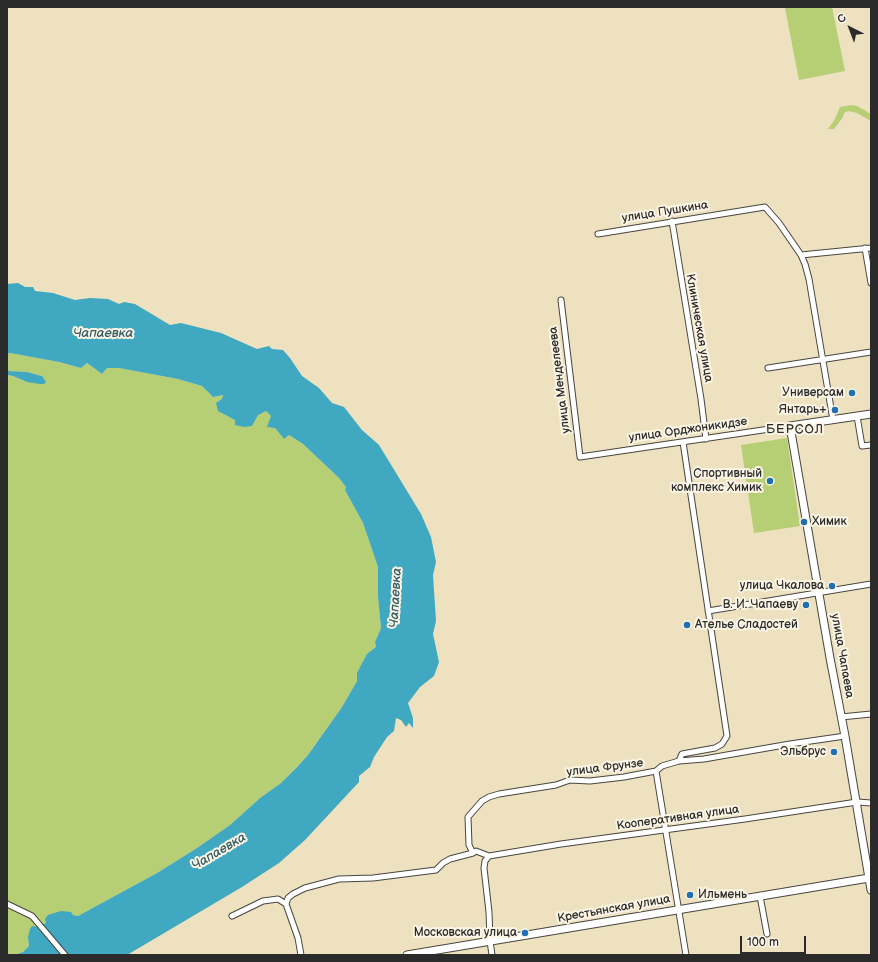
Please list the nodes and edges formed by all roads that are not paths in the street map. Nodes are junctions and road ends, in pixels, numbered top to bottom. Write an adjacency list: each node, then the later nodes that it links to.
1 (672, 221): 2 (street, улица Пушкина); 5 (street, улица Пушкина); 15 (street, Клиническая улица)
2 (598, 234)
3 (865, 248): 4 (street); 5 (street); 6 (street)
4 (871, 248)
5 (801, 254): 9 (street)
6 (871, 283)
7 (561, 300): 18 (street, улица Менделеева)
8 (871, 352): 9 (street)
9 (823, 359): 10 (street); 13 (street)
10 (768, 368)
11 (871, 414): 12 (street, улица Орджоникидзе)
12 (857, 416): 13 (street, улица Орджоникидзе); 17 (street)
13 (833, 420): 14 (street, улица Орджоникидзе)
14 (790, 426): 15 (street, улица Орджоникидзе); 20 (street, улица Чапаева)
15 (706, 439): 16 (street, улица Орджоникидзе)
16 (683, 442): 18 (street, улица Орджоникидзе); 21 (street)
17 (871, 445)
18 (580, 457)
19 (871, 584): 20 (street)
20 (819, 592): 21 (street); 23 (street, улица Чапаева)
21 (708, 610): 25 (street)
22 (871, 714): 23 (street)
23 (841, 717): 24 (street, улица Чапаева)
24 (845, 736): 25 (street, улица Фрунзе); 27 (street, улица Чапаева)
25 (679, 761): 26 (street, улица Фрунзе)
26 (656, 771): 29 (street); 30 (street, улица Фрунзе)
27 (856, 802): 28 (street, Кооперативная улица); 29 (street, Кооперативная улица); 32 (street, улица Чапаева)
28 (871, 804)
29 (665, 829): 31 (street, Кооперативная улица); 37 (street)
30 (473, 854): 31 (street); 36 (street)
31 (489, 856): 40 (street)
32 (870, 878): 33 (street, улица Чапаева); 34 (street, Крестьянская улица)
33 (871, 890)
34 (760, 896): 37 (street, Крестьянская улица); 39 (street)
35 (7, 904): 41 (street)
36 (286, 904): 38 (street); 42 (street)
37 (678, 910): 40 (street, Крестьянская улица); 45 (street)
38 (232, 916)
39 (767, 934)
40 (490, 941): 43 (street, Крестьянская улица); 44 (street)
41 (65, 955)
42 (301, 955)
43 (407, 955)
44 (492, 955)
45 (686, 955)

